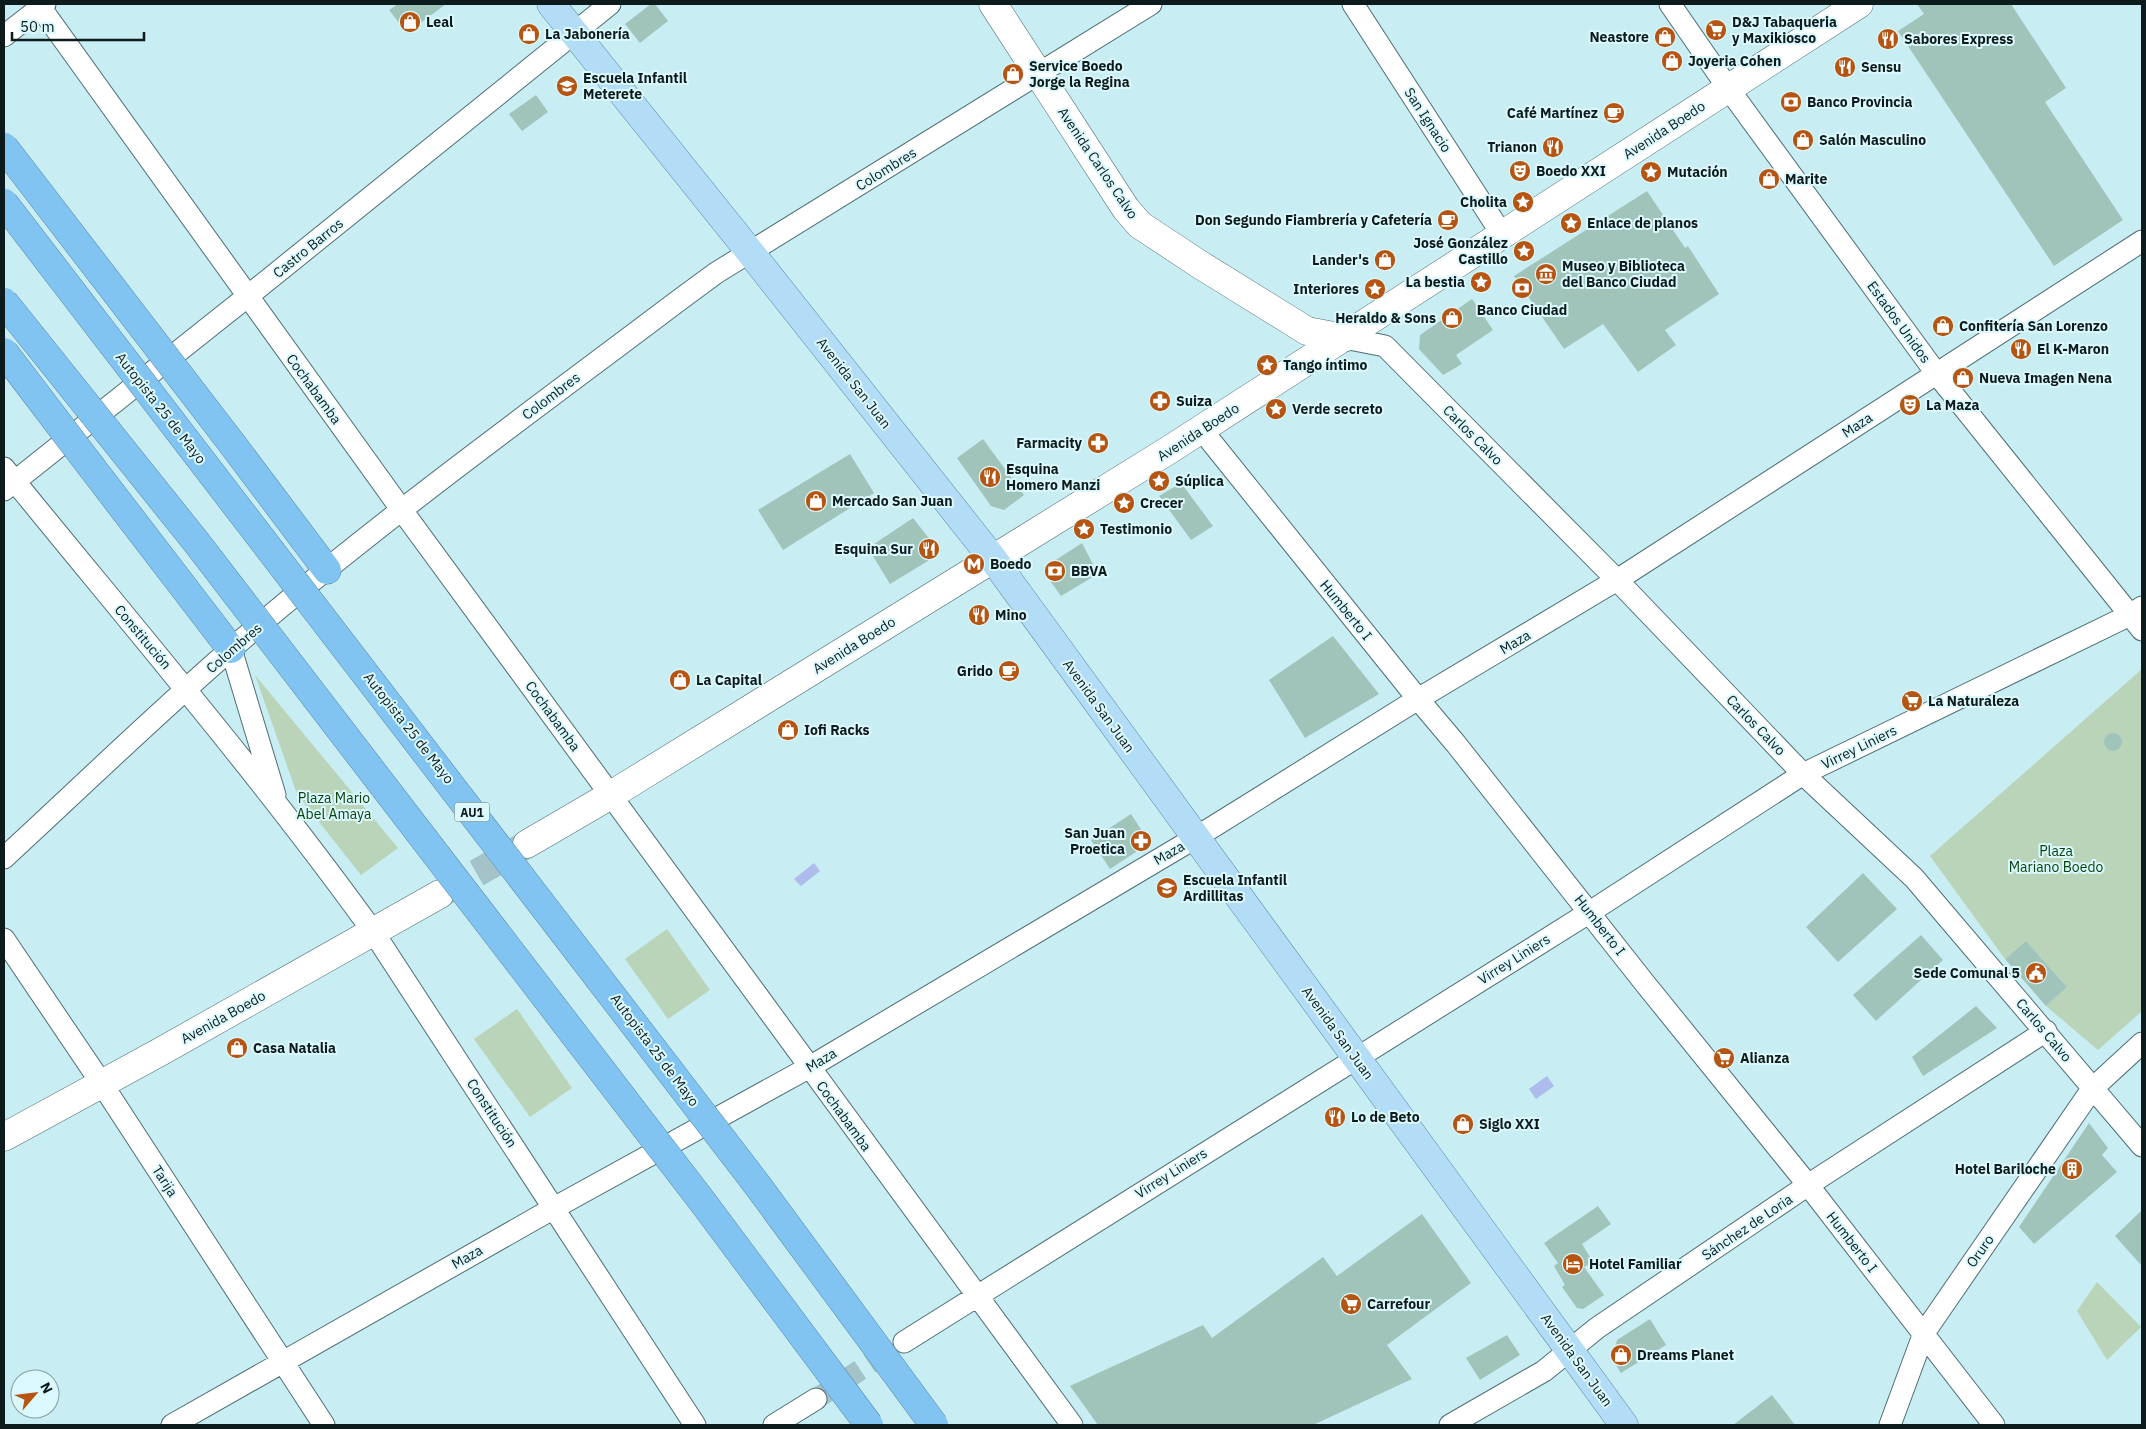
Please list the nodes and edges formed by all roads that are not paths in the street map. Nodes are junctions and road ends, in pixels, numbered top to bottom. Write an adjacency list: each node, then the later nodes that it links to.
1 (550, 4): 9 (main road, Avenida San Juan)
2 (610, 4): 9 (street, Castro Barros)
3 (993, 4): 11 (main road, Avenida Carlos Calvo)
4 (1151, 4): 11 (street, Colombres)
5 (1353, 4): 15 (street, San Ignacio)
6 (1670, 4): 12 (street, Estados Unidos)
7 (1859, 4): 12 (main road, Avenida Boedo)
8 (41, 5): 10 (street); 18 (street, Cochabamba)
9 (574, 33): 17 (main road, Avenida San Juan); 18 (street, Castro Barros)
10 (4, 36)
11 (1038, 74): 17 (street, Colombres); 20 (main road, Avenida Carlos Calvo)
12 (1728, 88): 15 (main road, Avenida Boedo); 22 (street, Estados Unidos)
13 (4, 147): 27 (highway, bridge)
14 (4, 203): 64 (highway, Autopista 25 de Mayo / AU1, bridge)
15 (1503, 236): 20 (main road, Avenida Boedo)
16 (2142, 241): 22 (street, Maza)
17 (750, 252): 25 (street, Colombres); 26 (main road, Avenida San Juan)
18 (248, 296): 24 (street, Castro Barros); 25 (street, Cochabamba)
19 (4, 302): 63 (highway, bridge)
20 (1344, 338): 23 (main road, Avenida Boedo); 28 (street, Carlos Calvo)
21 (4, 352): 30 (highway, bridge)
22 (1936, 373): 28 (street, Maza); 29 (street, Estados Unidos)
23 (1201, 429): 26 (main road, Avenida Boedo); 32 (street, Humberto I)
24 (7, 480): 31 (street, Constitución)
25 (400, 509): 27 (street, Colombres); 34 (street, Cochabamba)
26 (993, 559): 34 (main road, Avenida Boedo); 36 (main road, Avenida San Juan)
27 (327, 570): 30 (street, Colombres)
28 (1617, 580): 32 (street, Maza); 33 (street, Carlos Calvo)
29 (2138, 617): 33 (street, Virrey Liniers)
30 (231, 649): 31 (street, Colombres); 35 (street, Constitución)
31 (186, 690): 35 (street, Constitución); 38 (street, Colombres)
32 (1418, 699): 36 (street, Maza); 40 (street, Humberto I)
33 (1804, 774): 40 (street, Virrey Liniers); 43 (street, Carlos Calvo)
34 (611, 795): 37 (main road, Avenida Boedo); 46 (street, Cochabamba)
35 (279, 808): 41 (street, Constitución)
36 (1195, 838): 45 (main road, Avenida San Juan); 46 (street, Maza)
37 (527, 844)
38 (4, 858)
39 (440, 894): 41 (main road, Avenida Boedo)
40 (1590, 912): 45 (street, Virrey Liniers); 51 (street, Humberto I)
41 (374, 932): 47 (main road, Avenida Boedo); 52 (street, Constitución)
42 (4, 939): 47 (street, Tarija)
43 (2046, 1031): 48 (street, Carlos Calvo); 51 (street, Sánchez de Loria)
44 (2142, 1043): 48 (street)
45 (1356, 1058): 53 (street, Virrey Liniers); 56 (main road, Avenida San Juan)
46 (808, 1068): 52 (street, Maza); 53 (street, Cochabamba)
47 (102, 1084): 49 (main road, Avenida Boedo); 57 (street, Tarija)
48 (2092, 1089): 50 (street, Carlos Calvo); 54 (street, Oruro)
49 (4, 1137)
50 (2142, 1146)
51 (1808, 1185): 54 (street, Humberto I); 56 (street, Sánchez de Loria)
52 (554, 1208): 57 (street, Maza); 61 (street, Constitución)
53 (976, 1295): 55 (street, Virrey Liniers); 65 (street, Cochabamba)
54 (1924, 1333): 68 (street, Oruro); 69 (street, Humberto I)
55 (904, 1342)
56 (1570, 1350): 66 (street, Sánchez de Loria); 67 (main road, Avenida San Juan)
57 (283, 1361): 59 (street, Maza); 60 (street, Tarija)
58 (816, 1399): 62 (street)
59 (172, 1425)
60 (324, 1425)
61 (695, 1425)
62 (774, 1425)
63 (869, 1425)
64 (934, 1425)
65 (1072, 1425)
66 (1450, 1425)
67 (1624, 1425)
68 (1890, 1425)
69 (1994, 1425)

